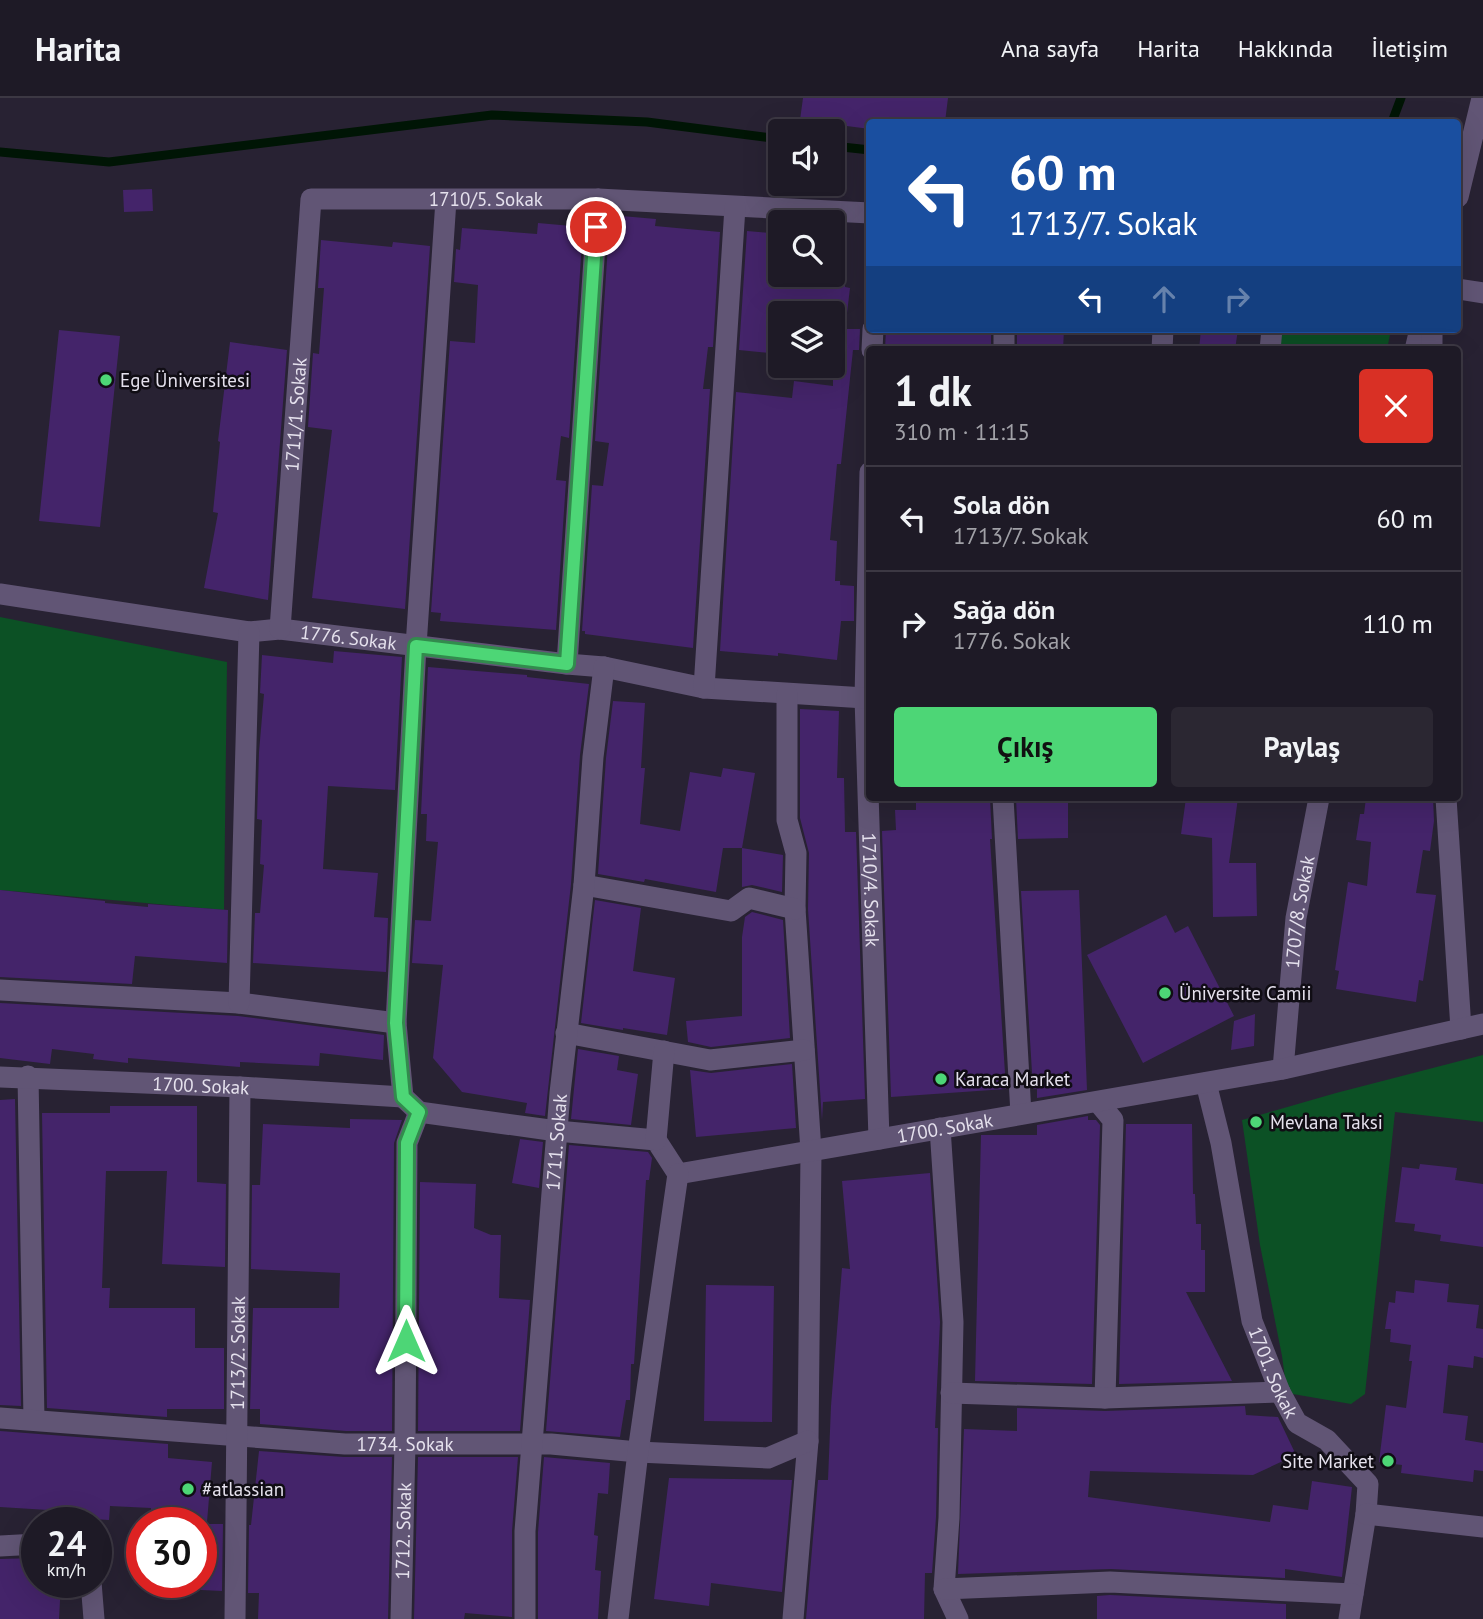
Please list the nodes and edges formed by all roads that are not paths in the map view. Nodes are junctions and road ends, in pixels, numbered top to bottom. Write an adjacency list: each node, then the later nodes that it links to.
1 (1482, 98): 2 (street)
2 (1461, 185)
3 (311, 199): 5 (street, 1710/5. Sokak); 11 (street, 1711/1. Sokak)
4 (598, 200): 5 (street, 1710/5. Sokak); 6 (street, 1710/5. Sokak); 15 (street)
5 (446, 201): 13 (street)
6 (735, 208): 7 (street, 1710/5. Sokak); 17 (street)
7 (866, 213)
8 (1461, 289): 9 (street)
9 (1483, 293)
10 (0, 594): 12 (street, 1776. Sokak)
11 (280, 629): 12 (street, 1776. Sokak); 13 (street, 1776. Sokak)
12 (249, 632): 28 (street)
13 (416, 646): 15 (street, 1776. Sokak); 29 (street)
14 (866, 653): 19 (street, 1710/4. Sokak)
15 (567, 664): 16 (street, 1776. Sokak)
16 (604, 667): 17 (street, 1776. Sokak); 25 (street, 1711. Sokak)
17 (704, 688): 18 (street, 1776. Sokak)
18 (787, 694): 19 (street, 1776. Sokak); 26 (street)
19 (865, 698): 20 (street, 1710/4. Sokak)
20 (866, 730)
21 (868, 801): 46 (street, 1710/4. Sokak)
22 (1003, 801): 43 (street)
23 (1318, 801): 35 (street, 1707/8. Sokak)
24 (1446, 801): 31 (street)
25 (584, 886): 26 (street); 32 (street, 1711. Sokak)
26 (795, 909): 33 (street)
27 (0, 990): 28 (street)
28 (239, 1003): 29 (street)
29 (396, 1023): 40 (street)
30 (1483, 1024): 31 (street, 1700. Sokak)
31 (1461, 1029): 35 (street, 1700. Sokak)
32 (566, 1034): 34 (street); 45 (street, 1711. Sokak)
33 (804, 1050): 34 (street); 48 (street)
34 (664, 1051): 47 (street)
35 (1283, 1069): 38 (street, 1700. Sokak)
36 (28, 1076): 37 (street, 1700. Sokak); 39 (street, 1700. Sokak); 54 (street)
37 (0, 1077)
38 (1206, 1083): 41 (street, 1700. Sokak); 50 (street, 1701. Sokak)
39 (240, 1087): 40 (street, 1700. Sokak); 55 (street, 1713/2. Sokak)
40 (403, 1097): 42 (street)
41 (1098, 1102): 43 (street, 1700. Sokak); 52 (street)
42 (419, 1112): 45 (street); 57 (street, 1712. Sokak)
43 (1021, 1114): 44 (street, 1700. Sokak)
44 (940, 1129): 46 (street, 1700. Sokak); 51 (street)
45 (557, 1131): 47 (street); 58 (street, 1711. Sokak)
46 (879, 1139): 48 (street, 1700. Sokak)
47 (656, 1140): 49 (street)
48 (811, 1151): 49 (street, 1700. Sokak); 56 (street)
49 (678, 1174): 59 (street)
50 (1280, 1392): 52 (street); 60 (street, 1701. Sokak)
51 (951, 1393): 52 (street); 64 (street)
52 (1105, 1398)
53 (0, 1418): 54 (street, 1734. Sokak)
54 (34, 1420): 55 (street, 1734. Sokak)
55 (237, 1435): 57 (street, 1734. Sokak); 68 (street, 1713/2. Sokak)
56 (808, 1441): 59 (street, 1734. Sokak); 72 (street)
57 (405, 1444): 58 (street, 1734. Sokak); 69 (street, 1712. Sokak)
58 (533, 1444): 59 (street, 1734. Sokak); 70 (street, 1711. Sokak)
59 (638, 1452): 71 (street)
60 (1366, 1514): 61 (street); 65 (street, 1701. Sokak)
61 (1483, 1527)
62 (21, 1544): 63 (street)
63 (0, 1545)
64 (944, 1589): 65 (street); 73 (street)
65 (1353, 1594): 74 (street, 1701. Sokak)
66 (92, 1598): 67 (street)
67 (94, 1619)
68 (235, 1619)
69 (401, 1619)
70 (525, 1619)
71 (618, 1619)
72 (793, 1619)
73 (958, 1619)
74 (1349, 1619)

